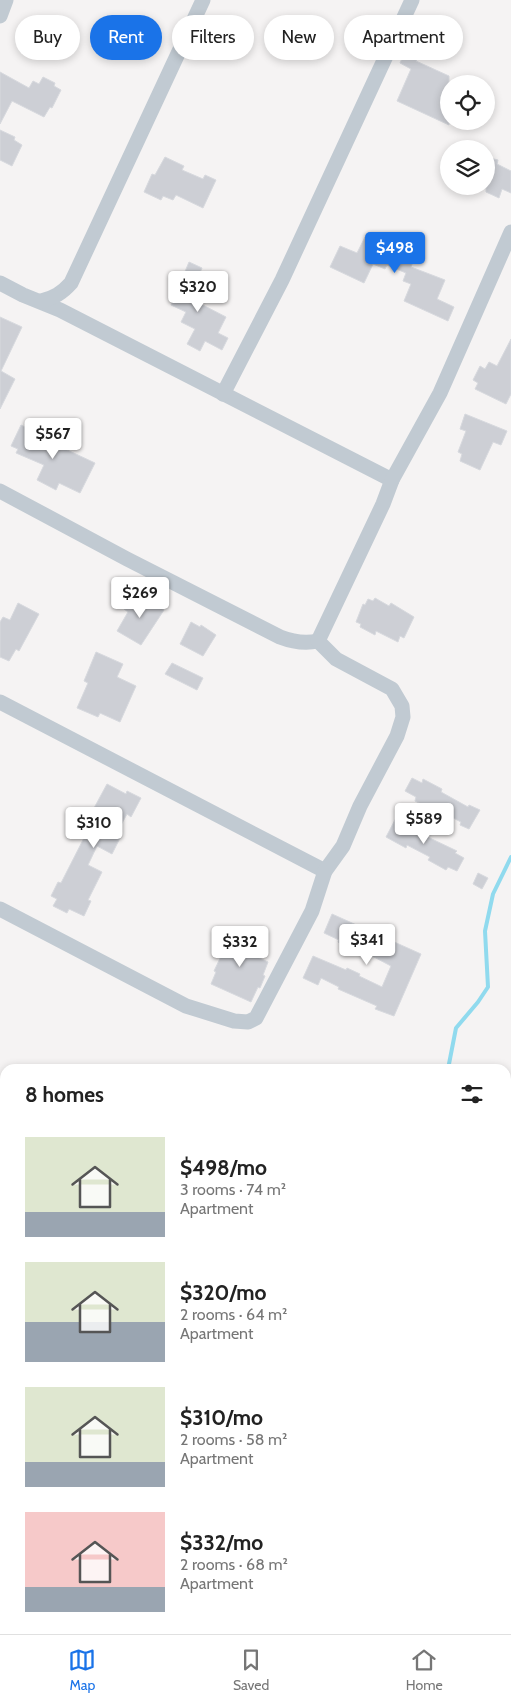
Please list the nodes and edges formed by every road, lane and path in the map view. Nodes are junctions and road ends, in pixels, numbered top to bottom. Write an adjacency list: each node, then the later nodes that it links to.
1 (6, 0): 4 (street)
2 (203, 0): 7 (street)
3 (412, 0): 8 (street)
4 (0, 16)
5 (511, 232): 9 (street)
6 (0, 283): 7 (street)
7 (42, 301): 8 (street)
8 (223, 394): 9 (street)
9 (392, 480): 11 (street)
10 (0, 491): 11 (street)
11 (318, 641): 13 (street)
12 (0, 702): 13 (street)
13 (325, 871): 14 (street)
14 (0, 909)

